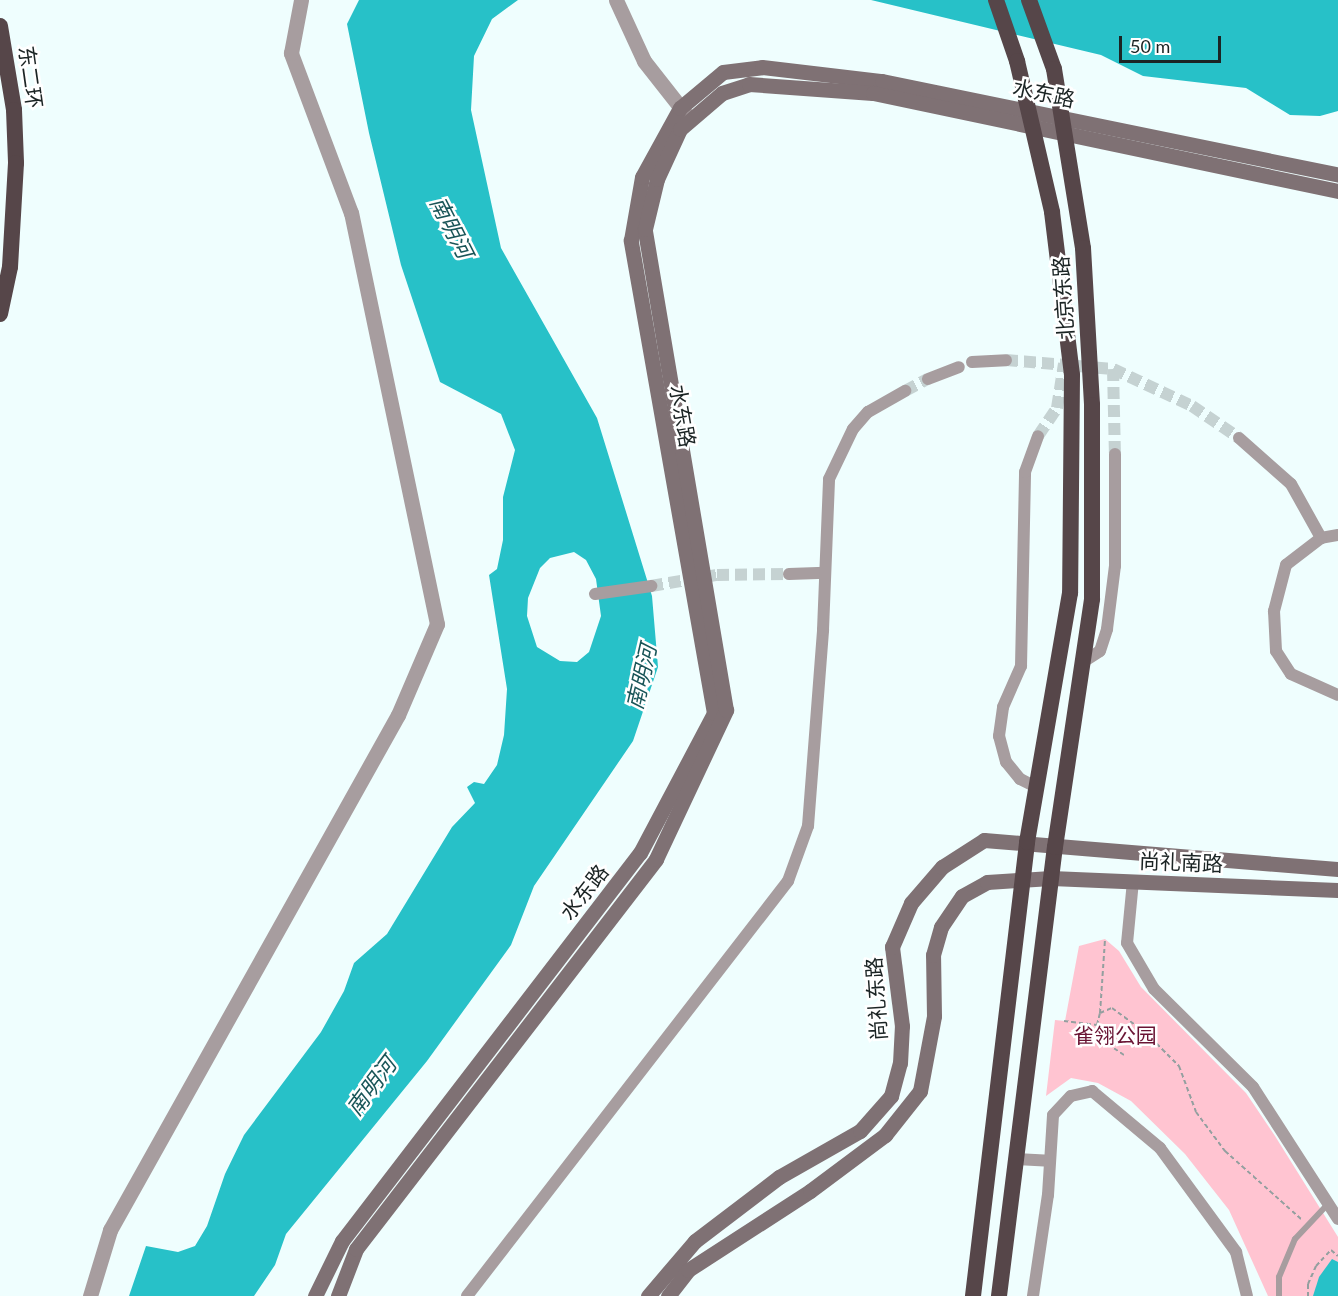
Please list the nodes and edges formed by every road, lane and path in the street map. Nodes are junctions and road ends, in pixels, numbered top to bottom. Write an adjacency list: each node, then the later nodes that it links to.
1 (301, 0): 45 (street)
2 (616, 0): 6 (street)
3 (996, 0): 26 (highway, 北京东路, bridge)
4 (1029, 0): 24 (highway, 北京东路, bridge)
5 (0, 26): 9 (highway, 东二环)
6 (685, 114): 7 (main road, 水东路); 8 (main road, 水东路); 46 (main road, 水东路); 47 (main road, 水东路)
7 (1338, 176)
8 (1338, 191)
9 (0, 314)
10 (1006, 360): 11 (street)
11 (972, 362)
12 (959, 367): 13 (street)
13 (928, 380)
14 (905, 391): 20 (street)
15 (1038, 436): 26 (street)
16 (1239, 438): 19 (street)
17 (1115, 454): 24 (street)
18 (1338, 535): 19 (street)
19 (1321, 538): 25 (street)
20 (825, 573): 21 (street); 48 (street)
21 (789, 574)
22 (651, 586): 23 (street)
23 (594, 594)
24 (1083, 662): 28 (highway, 北京东路)
25 (1338, 695)
26 (1036, 788): 27 (highway, 北京东路)
27 (1027, 842): 28 (main road, 尚礼南路); 31 (highway, 北京东路); 49 (main road, 尚礼东路)
28 (1054, 846): 29 (main road, 尚礼南路); 30 (highway, 北京东路)
29 (1338, 869)
30 (1052, 878): 31 (main road, 尚礼南路); 32 (main road, 尚礼南路); 39 (highway, 北京东路)
31 (1023, 879): 50 (main road); 51 (highway, 北京东路)
32 (1133, 881): 33 (main road, 尚礼南路); 41 (street)
33 (1338, 890)
34 (1105, 939): 35 (path)
35 (1100, 1013): 37 (path); 43 (path)
36 (1064, 1021): 37 (path)
37 (1096, 1025): 38 (path)
38 (1124, 1055)
39 (1016, 1159): 40 (street); 52 (highway, 北京东路)
40 (1049, 1161): 53 (street); 54 (street)
41 (1326, 1206): 42 (street); 43 (lane)
42 (1338, 1220)
43 (1308, 1225): 55 (lane)
44 (1338, 1256): 56 (path)
45 (90, 1296)
46 (315, 1296)
47 (338, 1296)
48 (467, 1296)
49 (648, 1296)
50 (668, 1296)
51 (973, 1296)
52 (999, 1296)
53 (1033, 1296)
54 (1247, 1296)
55 (1279, 1296)
56 (1308, 1296)

